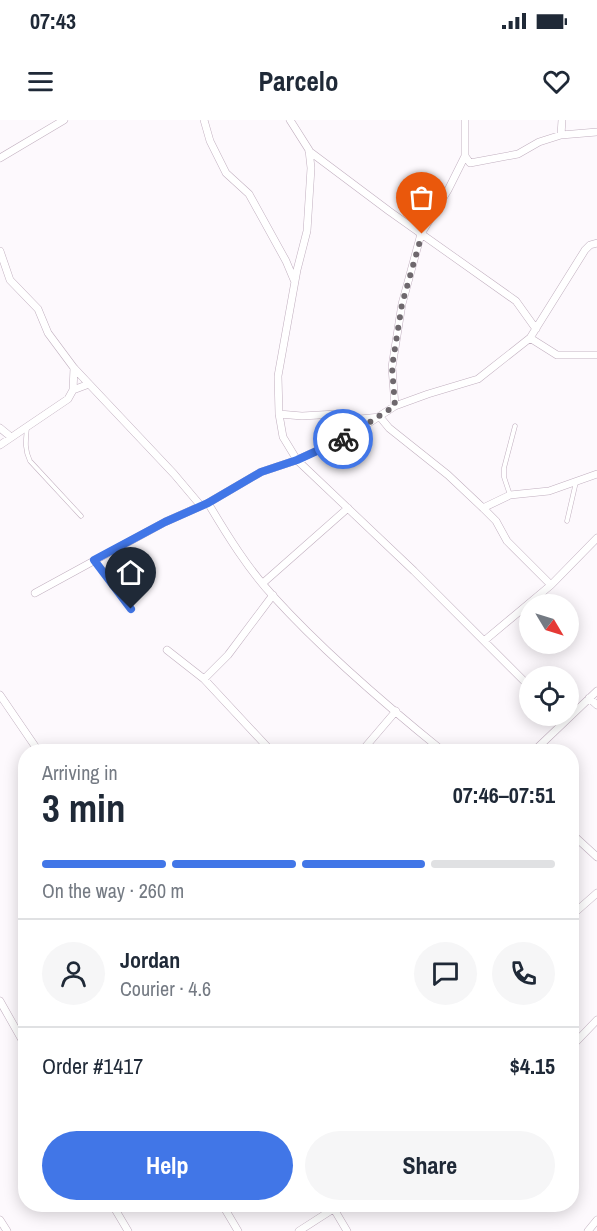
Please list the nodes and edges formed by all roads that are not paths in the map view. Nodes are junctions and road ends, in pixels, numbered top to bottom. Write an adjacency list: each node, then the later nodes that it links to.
1 (64, 120): 10 (street)
2 (204, 120): 14 (street)
3 (290, 120): 8 (street)
4 (465, 120): 9 (street)
5 (562, 120): 7 (street)
6 (597, 132): 7 (street)
7 (561, 135): 9 (street)
8 (309, 151): 11 (street); 14 (street)
9 (465, 156): 11 (street)
10 (0, 158)
11 (422, 234): 15 (street); 21 (street)
12 (597, 243): 15 (street)
13 (0, 251): 18 (street)
14 (295, 284): 22 (street)
15 (536, 329): 16 (street)
16 (530, 338): 17 (street); 21 (street)
17 (597, 355)
18 (74, 368): 19 (street); 20 (street)
19 (89, 384): 20 (street); 33 (street)
20 (73, 390): 24 (street)
21 (395, 406): 23 (street)
22 (279, 414): 23 (street); 29 (street)
23 (380, 417): 29 (street); 35 (street)
24 (27, 426): 27 (street); 36 (lane)
25 (516, 426): 32 (lane)
26 (0, 428): 27 (street)
27 (11, 437): 28 (street)
28 (0, 445)
29 (297, 460): 33 (street); 34 (street)
30 (597, 474): 31 (street)
31 (576, 481): 32 (street); 37 (lane)
32 (510, 495): 35 (street)
33 (205, 504): 39 (street); 40 (street)
34 (348, 508): 40 (street); 45 (street)
35 (483, 508): 41 (street)
36 (81, 516)
37 (567, 521)
38 (597, 538): 41 (street)
39 (94, 560): 42 (street); 44 (lane)
40 (263, 583): 43 (street)
41 (551, 585): 45 (street)
42 (35, 593)
43 (273, 596): 48 (street); 54 (street)
44 (131, 609)
45 (484, 641): 47 (street)
46 (167, 650): 48 (street)
47 (519, 676)
48 (204, 679): 57 (street)
49 (597, 691): 51 (street)
50 (0, 695): 56 (street)
51 (589, 698): 52 (street); 53 (street)
52 (597, 705)
53 (579, 708)
54 (396, 711): 58 (street); 59 (street)
55 (560, 726): 60 (street)
56 (34, 744)
57 (265, 744)
58 (368, 744)
59 (435, 744)
60 (541, 744)
61 (579, 840): 62 (street)
62 (597, 857)
63 (597, 893): 64 (street)
64 (579, 909)
65 (0, 1001): 67 (street)
66 (597, 1020): 68 (street)
67 (18, 1033)
68 (579, 1039)
69 (117, 1212): 76 (street)
70 (227, 1212): 77 (street)
71 (325, 1212): 78 (street)
72 (335, 1212): 79 (street)
73 (0, 1220): 75 (street)
74 (597, 1220): 80 (street)
75 (7, 1231)
76 (128, 1231)
77 (238, 1231)
78 (299, 1231)
79 (347, 1231)
80 (588, 1231)

